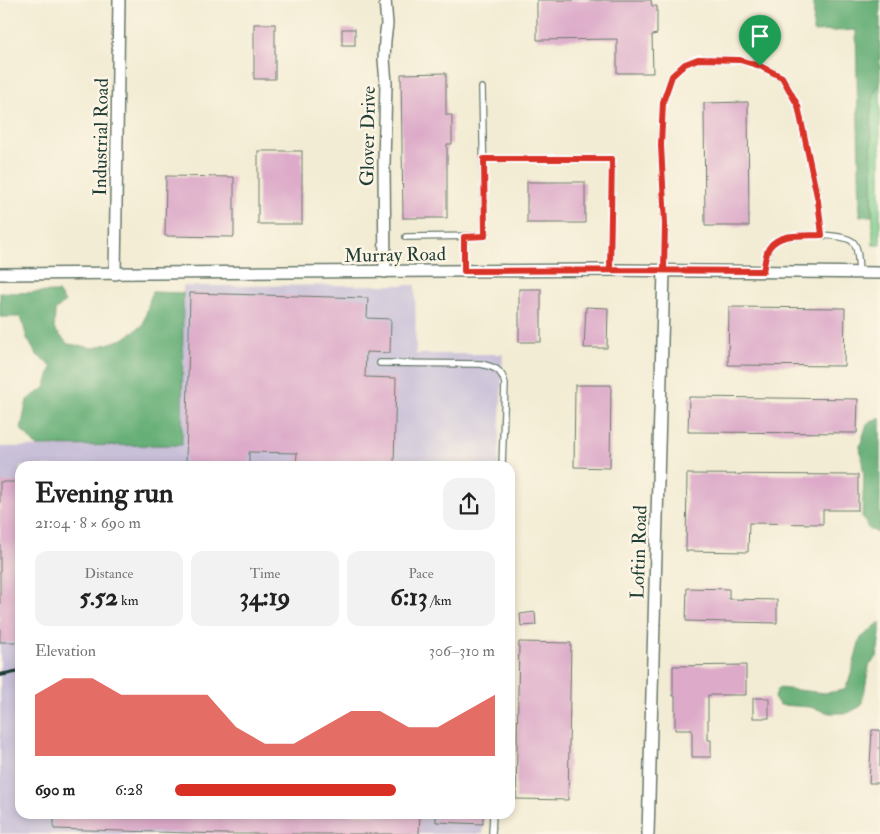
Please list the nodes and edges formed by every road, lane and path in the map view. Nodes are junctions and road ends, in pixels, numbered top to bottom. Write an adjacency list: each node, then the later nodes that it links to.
1 (119, 0): 16 (street, Industrial Road)
2 (385, 0): 12 (street, Glover Drive)
3 (482, 88): 4 (lane)
4 (484, 159): 7 (lane); 8 (lane)
5 (822, 235): 9 (lane); 11 (lane); 13 (lane)
6 (406, 237): 7 (lane)
7 (464, 237): 10 (lane)
8 (610, 270): 9 (street, Murray Road); 10 (street, Murray Road)
9 (664, 270): 11 (street, Murray Road); 21 (street, Loftin Road)
10 (464, 271): 12 (street, Murray Road)
11 (763, 271): 13 (street, Murray Road)
12 (385, 272): 16 (street, Murray Road)
13 (859, 272): 14 (street, Murray Road)
14 (880, 273)
15 (0, 274): 16 (street, Murray Road)
16 (115, 274)
17 (380, 363): 18 (lane)
18 (502, 461)
19 (493, 819): 20 (lane)
20 (492, 834)
21 (648, 834)

